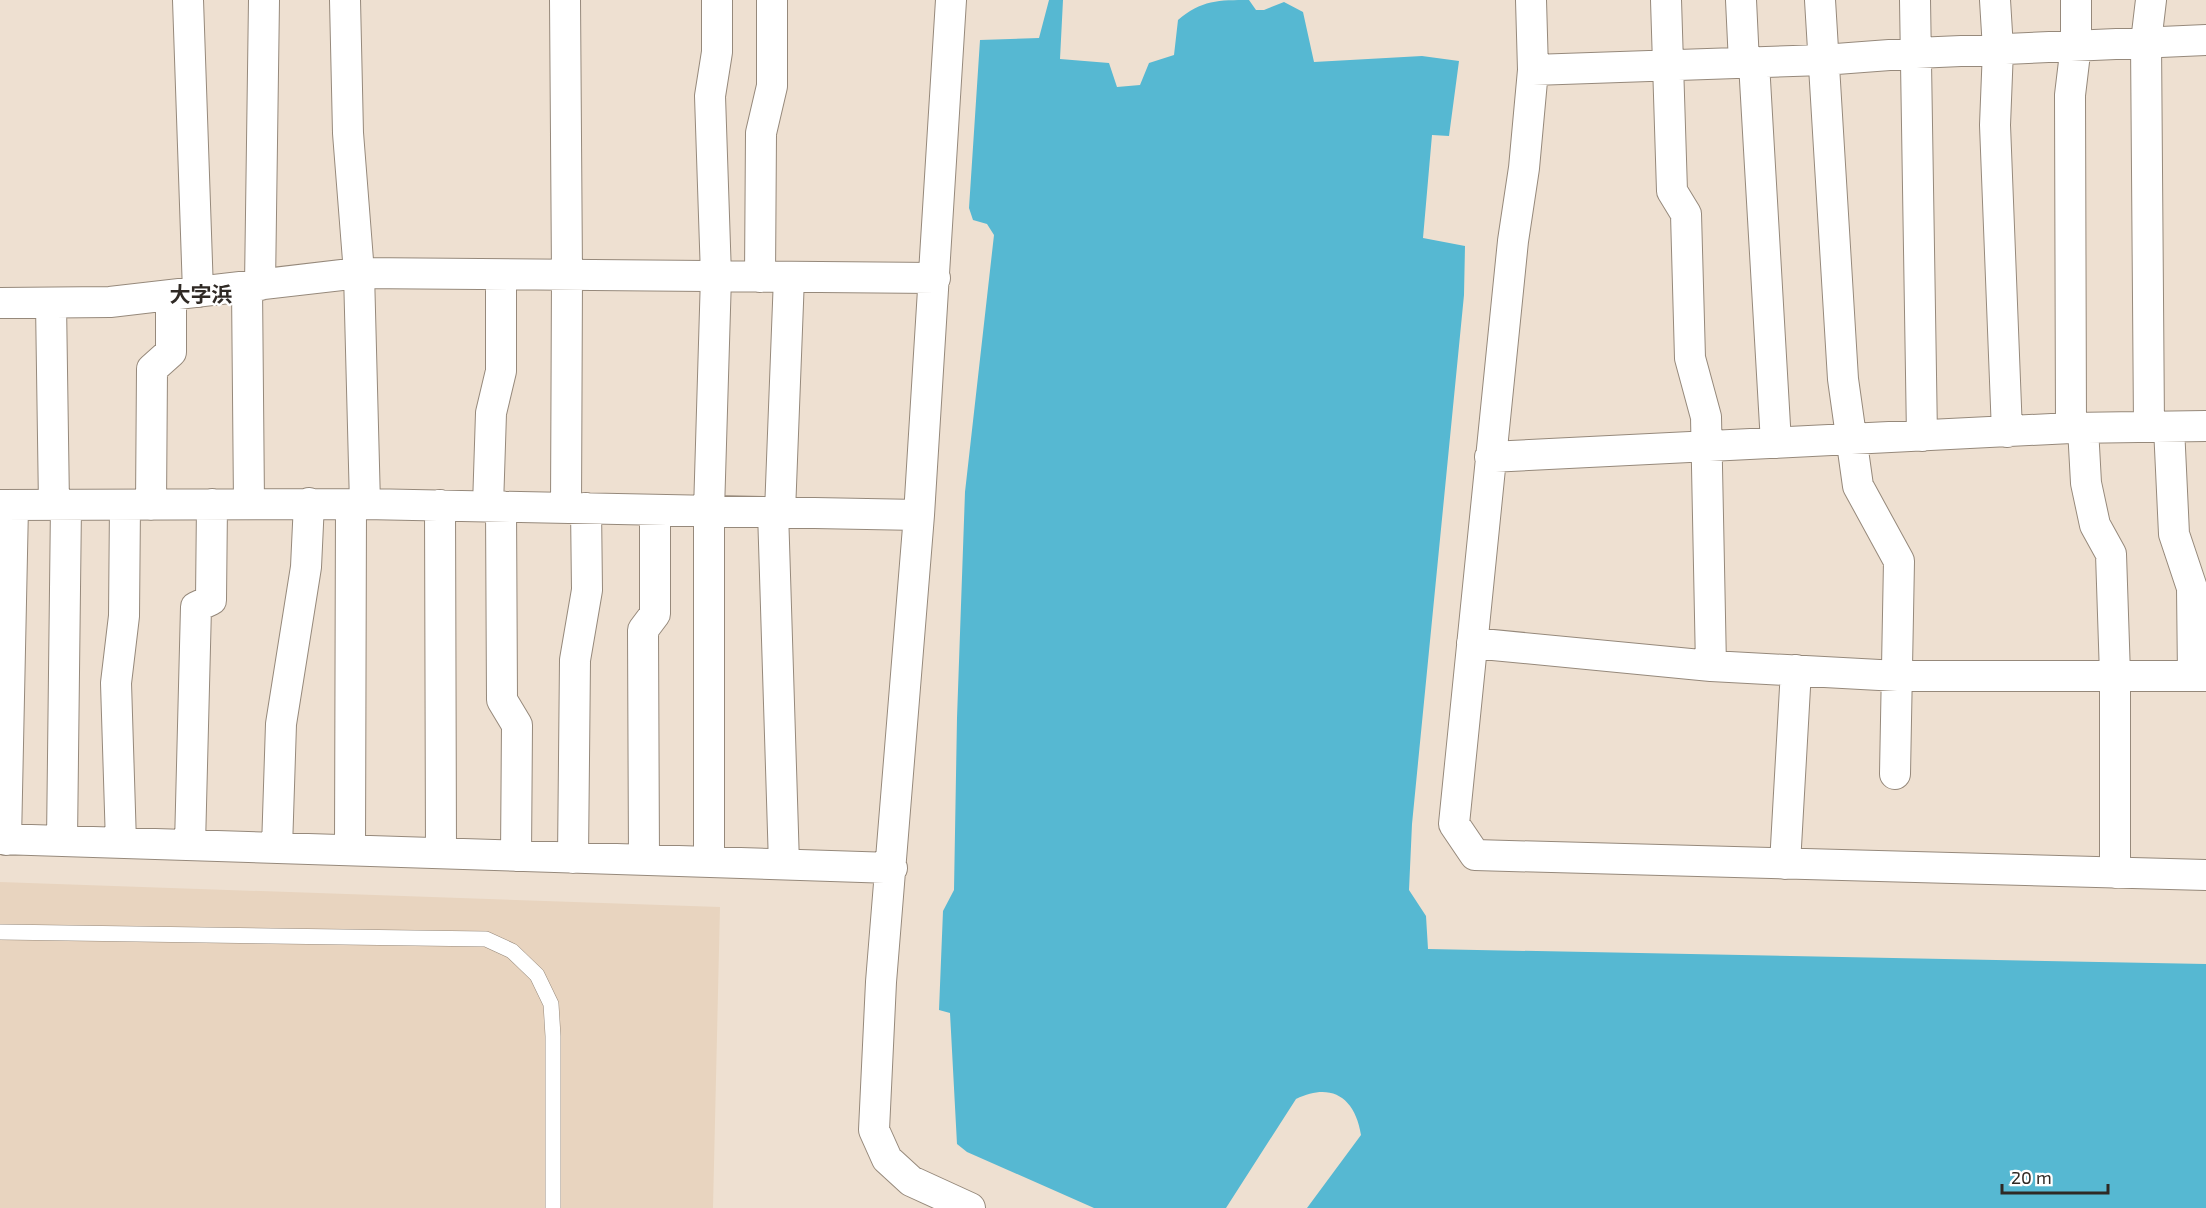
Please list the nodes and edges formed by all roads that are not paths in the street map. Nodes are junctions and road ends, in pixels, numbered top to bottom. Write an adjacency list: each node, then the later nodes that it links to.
1 (188, 0): 32 (street)
2 (264, 0): 31 (street)
3 (345, 0): 25 (street)
4 (565, 0): 27 (street)
5 (717, 0): 28 (street)
6 (772, 0): 29 (street)
7 (951, 0): 30 (street)
8 (1531, 0): 24 (street)
9 (1666, 0): 23 (street)
10 (1741, 0): 22 (street)
11 (1820, 0): 21 (street)
12 (1915, 0): 20 (street)
13 (1995, 0): 19 (street)
14 (2076, 0): 18 (street)
15 (2151, 0): 17 (street)
16 (2206, 40): 17 (street)
17 (2146, 42): 18 (street); 35 (street)
18 (2076, 45): 19 (street); 37 (street)
19 (1998, 49): 20 (street); 38 (street)
20 (1916, 53): 21 (street); 39 (street)
21 (1823, 60): 22 (street); 40 (street)
22 (1749, 63): 23 (street); 41 (street)
23 (1668, 65): 24 (street); 42 (street)
24 (1533, 70): 43 (street)
25 (359, 273): 26 (street); 31 (street); 47 (street)
26 (501, 275): 27 (street); 52 (street)
27 (567, 275): 28 (street); 53 (street)
28 (716, 276): 29 (street); 55 (street)
29 (775, 277): 30 (street); 56 (street)
30 (935, 278): 57 (street)
31 (253, 286): 32 (street); 46 (street)
32 (184, 294): 34 (street); 50 (street)
33 (0, 303): 34 (street)
34 (51, 303): 49 (street)
35 (2159, 426): 36 (street); 37 (street); 63 (street)
36 (2206, 426)
37 (2077, 428): 38 (street); 61 (street)
38 (2007, 432): 39 (street)
39 (1922, 436): 40 (street)
40 (1852, 439): 41 (street); 62 (street)
41 (1776, 443): 42 (street)
42 (1707, 446): 43 (street); 59 (street)
43 (1490, 457): 58 (street)
44 (309, 503): 46 (street); 47 (street); 69 (street)
45 (212, 504): 46 (street); 50 (street); 68 (street)
46 (249, 504)
47 (358, 504): 51 (street); 70 (street)
48 (7, 505): 49 (street); 65 (street)
49 (60, 505): 50 (street); 66 (street)
50 (138, 505): 67 (street)
51 (441, 506): 52 (street); 71 (street)
52 (494, 506): 53 (street); 72 (street)
53 (576, 508): 54 (street); 73 (street)
54 (655, 510): 55 (street); 74 (street)
55 (709, 511): 56 (street); 75 (street)
56 (777, 512): 57 (street); 76 (street)
57 (919, 515): 78 (street)
58 (1472, 643): 59 (street); 77 (street)
59 (1711, 666): 60 (street)
60 (1796, 670): 62 (street); 77 (street)
61 (2115, 675): 62 (street); 63 (street); 79 (street)
62 (1898, 676): 64 (street)
63 (2199, 676)
64 (1895, 774)
65 (3, 840): 66 (street)
66 (62, 841): 67 (street)
67 (121, 843): 68 (street)
68 (190, 845): 69 (street)
69 (277, 848): 70 (street)
70 (350, 850): 71 (street)
71 (441, 853): 72 (street)
72 (516, 856): 73 (street)
73 (573, 858): 74 (street)
74 (644, 860): 75 (street)
75 (709, 862): 76 (street)
76 (784, 864): 78 (street)
77 (1785, 864): 79 (street)
78 (892, 868): 83 (street)
79 (2115, 873): 80 (street)
80 (2206, 875)
81 (0, 932): 82 (lane)
82 (552, 1208)
83 (970, 1208)

